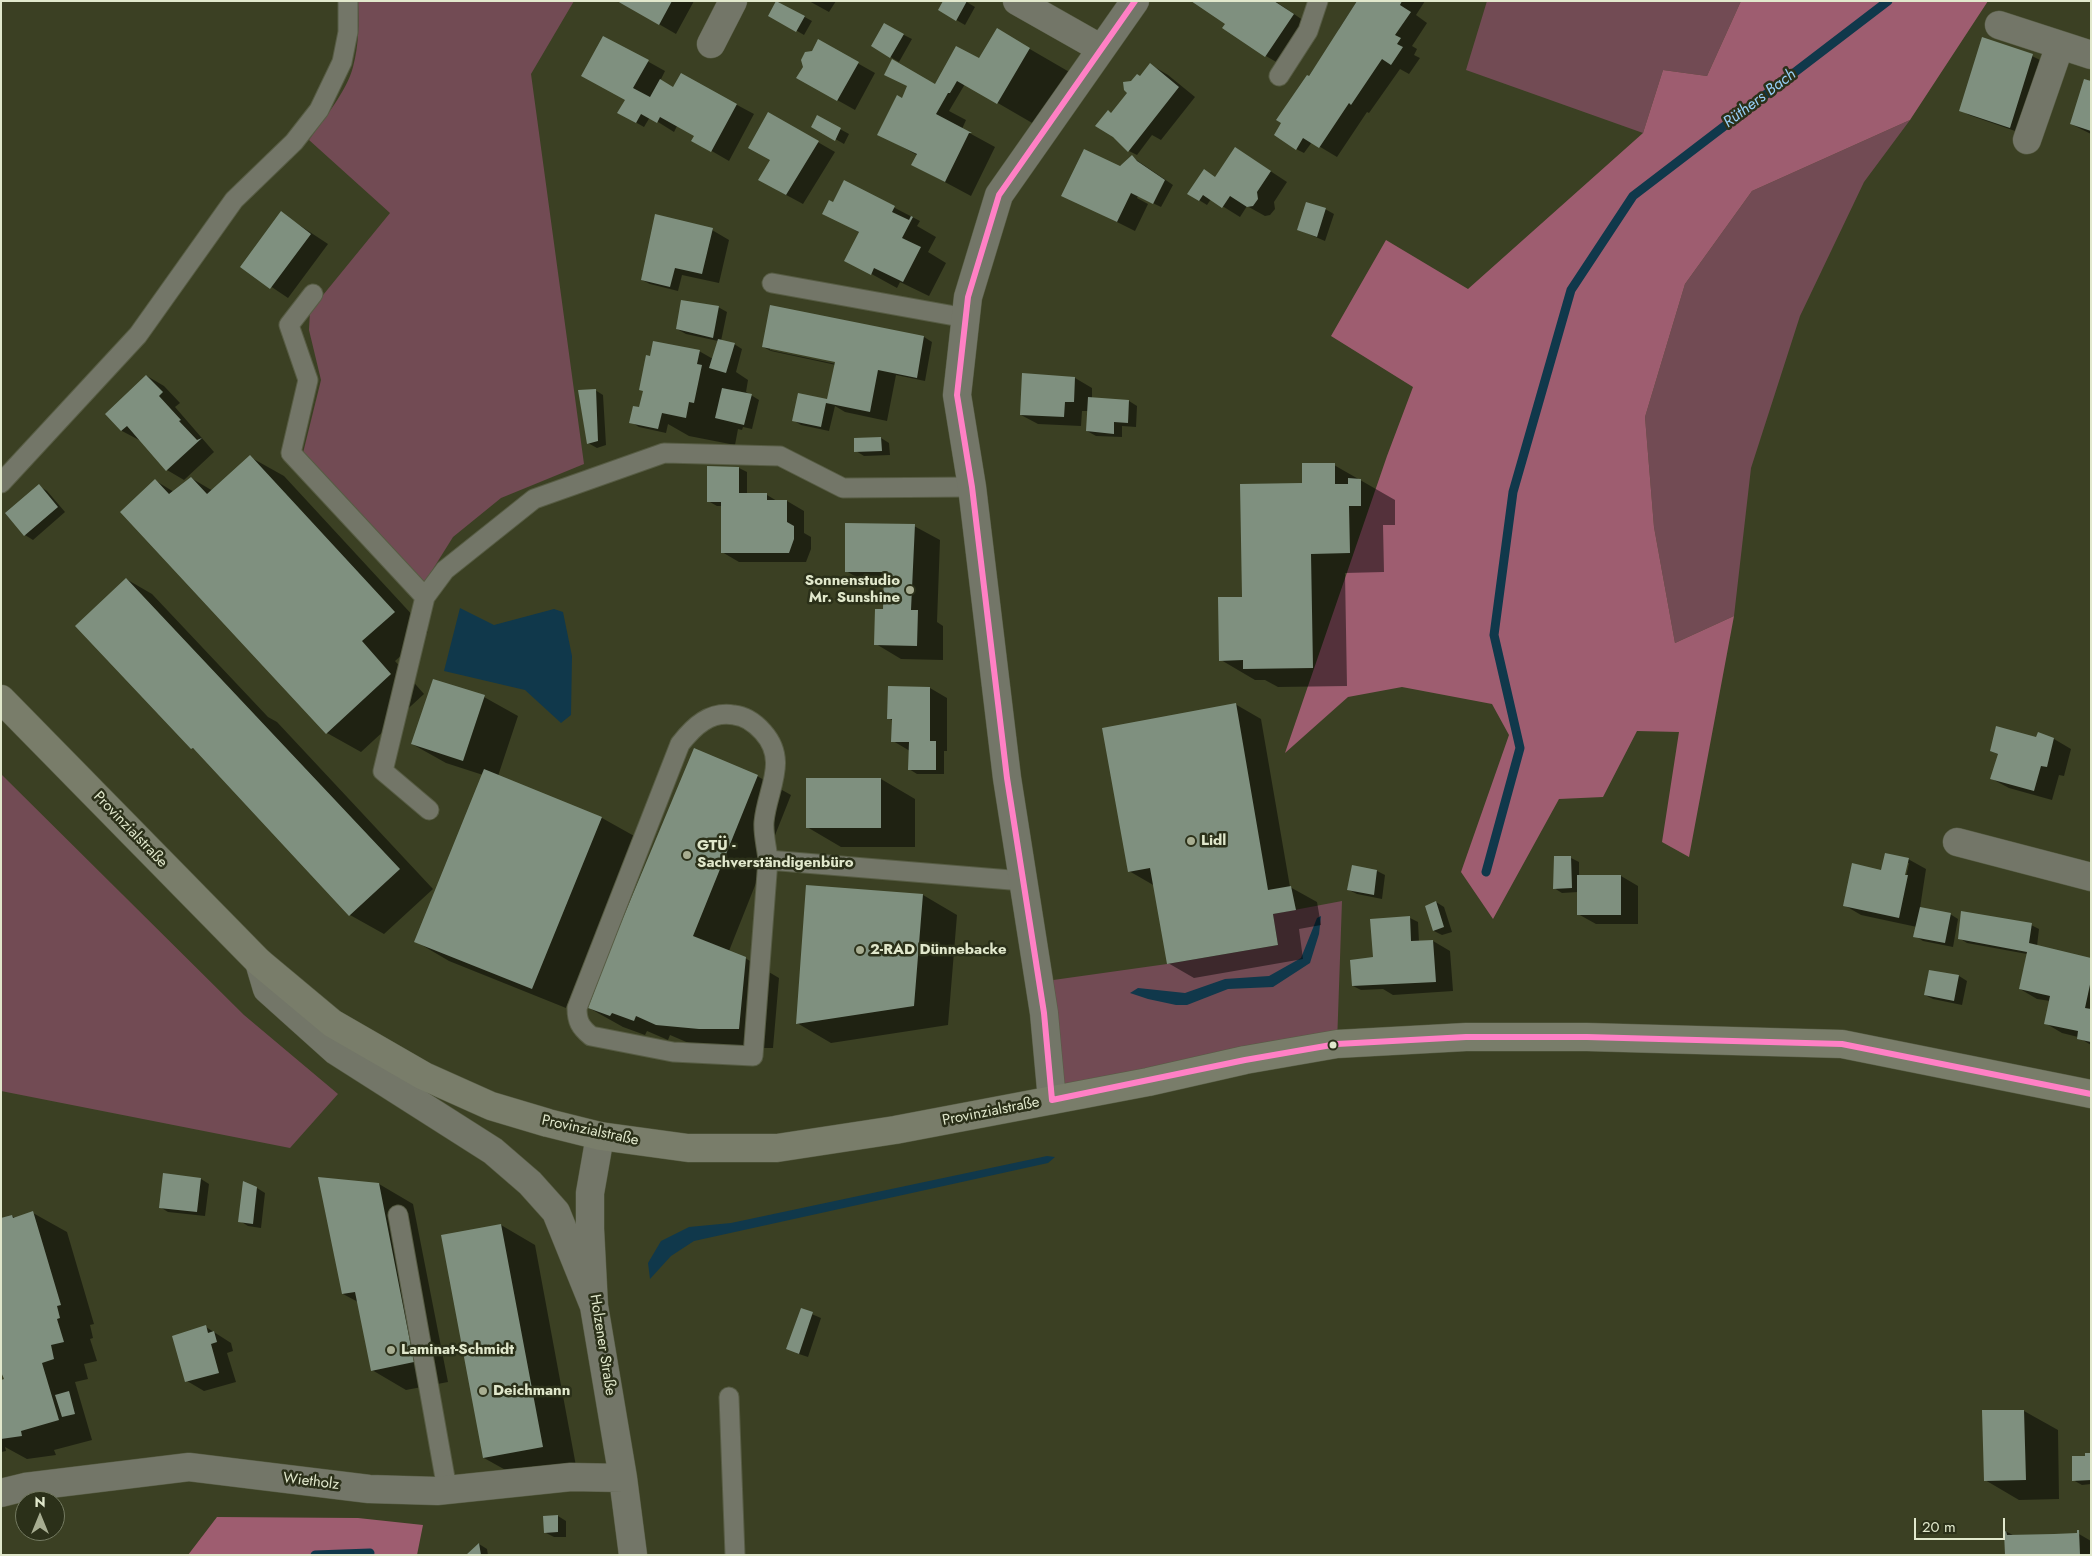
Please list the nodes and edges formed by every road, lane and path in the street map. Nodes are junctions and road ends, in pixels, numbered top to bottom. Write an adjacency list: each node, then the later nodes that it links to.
1 (348, 1): 16 (lane)
2 (733, 1): 7 (street)
3 (1017, 1): 9 (street)
4 (1135, 1): 9 (street)
5 (1318, 1): 11 (lane)
6 (1999, 25): 8 (street)
7 (711, 44)
8 (2060, 45): 10 (street); 12 (street)
9 (1100, 48): 15 (street)
10 (2091, 55)
11 (1279, 76)
12 (2027, 140)
13 (772, 283): 15 (lane)
14 (313, 294): 18 (lane)
15 (966, 318): 17 (street)
16 (1, 483)
17 (972, 487): 18 (lane); 24 (street)
18 (425, 598): 20 (lane)
19 (1, 699): 25 (main road, Provinzialstraße)
20 (429, 810)
21 (1957, 842): 23 (street)
22 (768, 860): 22 (lane); 24 (lane)
23 (2091, 877)
24 (1023, 881): 27 (street)
25 (259, 962): 28 (main road, Provinzialstraße); 30 (street, Provinzialstraße)
26 (2091, 1094): 27 (main road, Provinzialstraße)
27 (1052, 1100): 28 (main road, Provinzialstraße)
28 (600, 1136): 30 (street, Holzener Straße)
29 (398, 1215): 33 (lane)
30 (594, 1306): 32 (street, Holzener Straße)
31 (729, 1397): 36 (lane)
32 (623, 1478): 33 (street, Wietholz); 35 (street, Holzener Straße)
33 (448, 1489): 34 (street, Wietholz)
34 (1, 1493)
35 (633, 1555)
36 (735, 1555)

